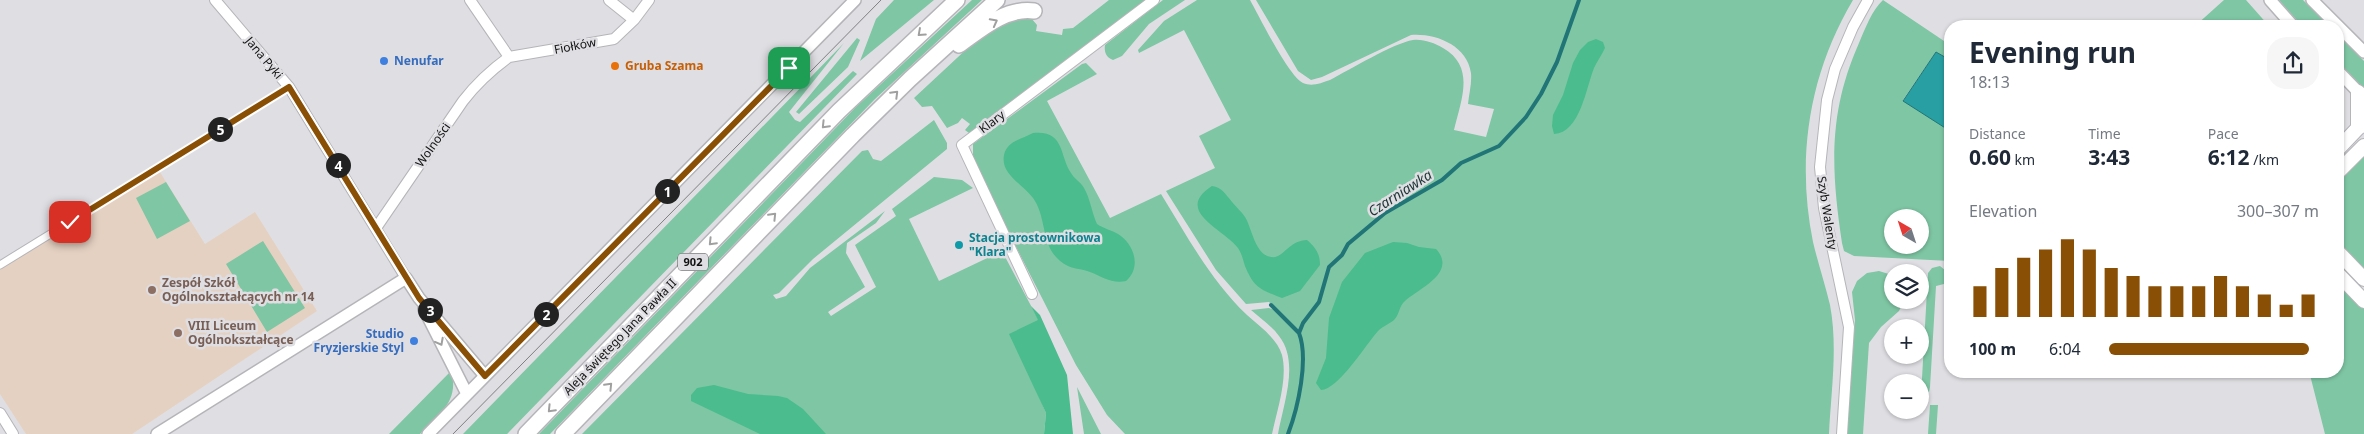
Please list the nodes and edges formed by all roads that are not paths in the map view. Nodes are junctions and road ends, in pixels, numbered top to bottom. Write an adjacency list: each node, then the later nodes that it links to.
1 (215, 0): 22 (street, Jana Pyki)
2 (470, 0): 18 (street)
3 (609, 0): 13 (street)
4 (649, 0): 13 (street, Fiołków)
5 (855, 0): 37 (street)
6 (957, 0): 43 (main road, Aleja świętego Jana Pawła II / 902, one-way to 43)
7 (997, 0): 21 (main road, 902)
8 (1154, 0): 34 (street, Klary)
9 (1868, 0): 45 (street, Szyb Walenty)
10 (2270, 0): 14 (street)
11 (2312, 0): 15 (street)
12 (1034, 11): 21 (main road, one-way to 12)
13 (634, 20): 18 (street, Fiołków)
14 (2288, 20)
15 (2332, 20)
16 (2344, 32): 17 (street)
17 (2364, 52)
18 (509, 57): 19 (street, Fiołków)
19 (495, 67): 28 (street, Wolności)
20 (2344, 77): 23 (street)
21 (910, 79): 44 (main road, 902, one-way to 21)
22 (289, 87): 28 (street, Jana Pyki); 30 (street)
23 (2361, 95): 24 (main road)
24 (2361, 126): 25 (main road)
25 (2344, 143)
26 (2364, 146): 27 (main road)
27 (2344, 166)
28 (376, 228): 31 (street, Jana Pyki)
29 (2344, 258): 32 (main road)
30 (0, 265)
31 (406, 278): 35 (street, Jana Pyki); 41 (street)
32 (2364, 279)
33 (2344, 280): 36 (main road)
34 (1032, 294)
35 (419, 298): 37 (street, Jana Pyki); 38 (street, Jana Pyki, one-way to 38)
36 (2364, 301)
37 (485, 376): 38 (street)
38 (468, 394): 42 (street)
39 (0, 413): 40 (street)
40 (13, 434)
41 (156, 434)
42 (428, 434)
43 (526, 434)
44 (563, 434)
45 (1842, 434)

